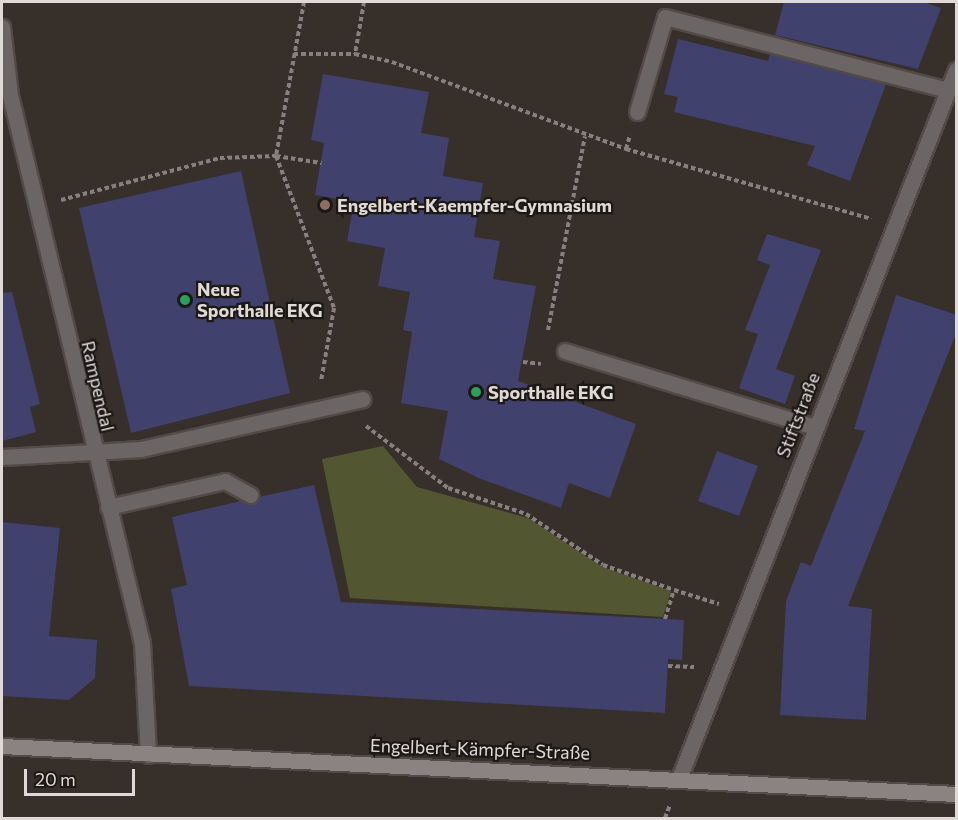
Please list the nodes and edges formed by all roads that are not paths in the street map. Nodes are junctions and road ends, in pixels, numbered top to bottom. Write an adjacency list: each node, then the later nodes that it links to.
1 (2, 27): 8 (street, Rampendal)
2 (956, 74): 3 (street, Stiftstraße)
3 (948, 90): 4 (street); 7 (street, Stiftstraße)
4 (637, 112)
5 (564, 351): 7 (street)
6 (362, 399): 8 (street)
7 (815, 427): 14 (street, Stiftstraße)
8 (93, 452): 9 (street); 11 (street, Rampendal)
9 (2, 457)
10 (250, 495): 11 (street)
11 (108, 507): 13 (street, Rampendal)
12 (2, 746): 13 (street, Engelbert-Kämpfer-Straße)
13 (148, 754): 14 (street, Engelbert-Kämpfer-Straße)
14 (680, 776): 15 (street, Engelbert-Kämpfer-Straße)
15 (957, 794)

